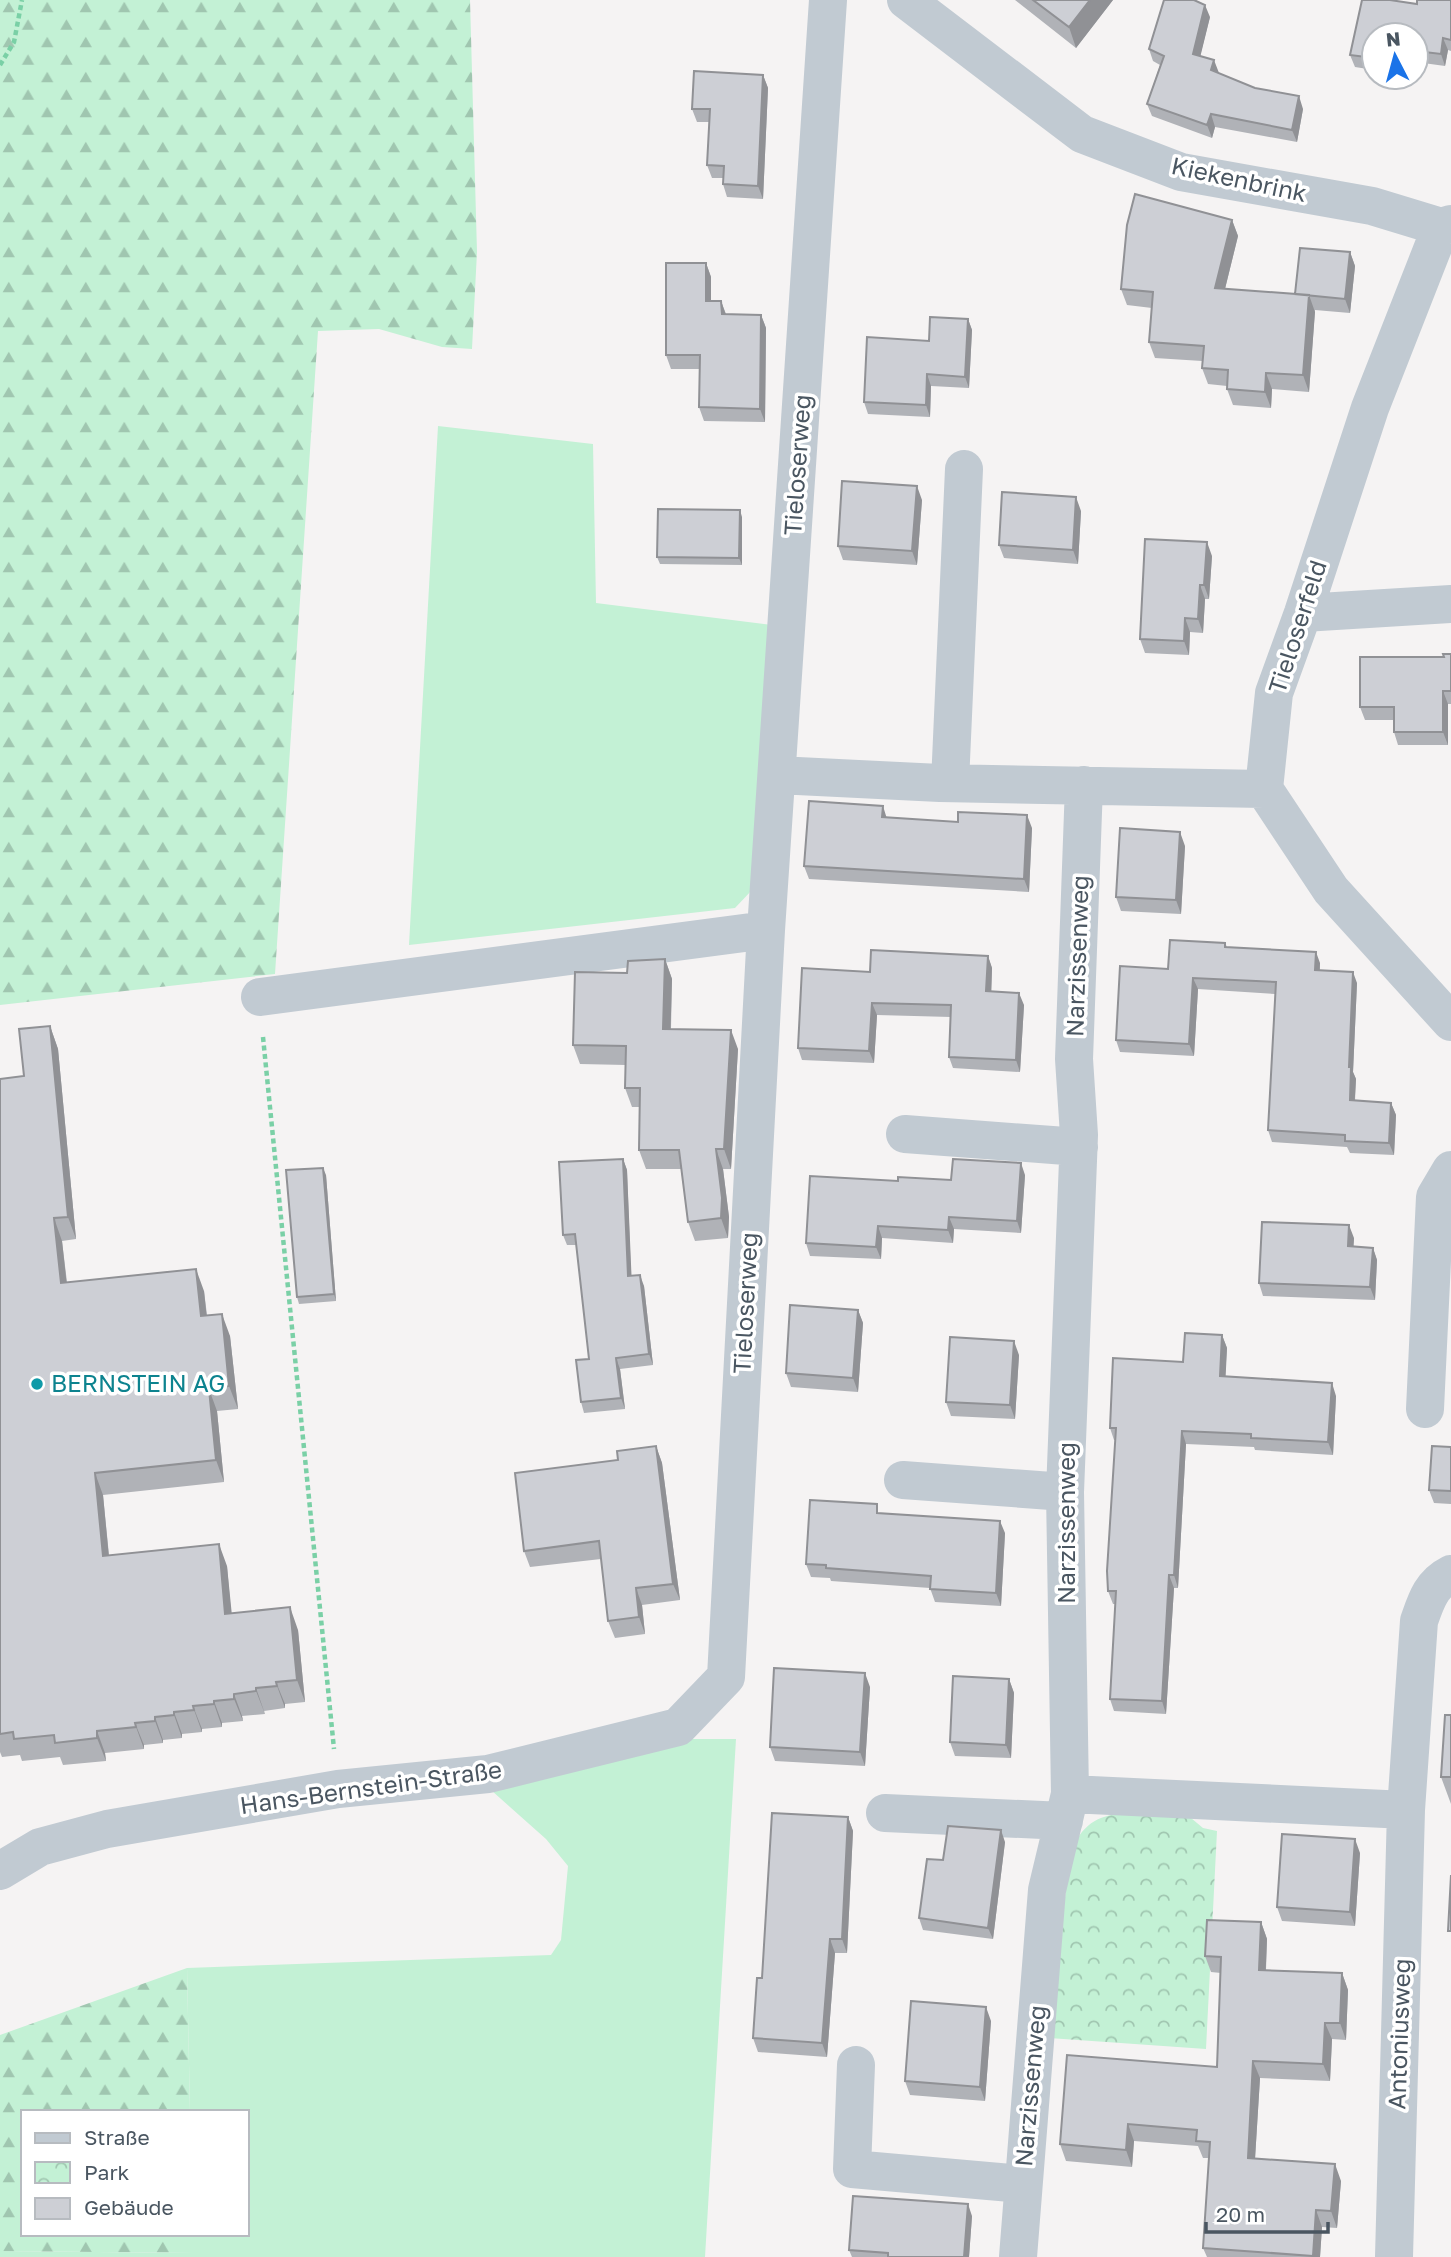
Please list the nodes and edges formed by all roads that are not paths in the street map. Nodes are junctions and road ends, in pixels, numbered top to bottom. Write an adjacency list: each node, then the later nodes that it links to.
1 (828, 0): 7 (street, Tieloserweg)
2 (906, 0): 3 (street, Kiekenbrink)
3 (1446, 226): 6 (street, Tieloserfeld)
4 (964, 469): 8 (street)
5 (1451, 604): 6 (street)
6 (1303, 613): 10 (street, Tieloserfeld)
7 (777, 775): 8 (street); 11 (street, Tieloserweg)
8 (950, 783): 9 (street)
9 (1084, 785): 10 (street); 15 (street, Narzissenweg)
10 (1264, 789): 13 (street)
11 (766, 930): 12 (street); 21 (street, Tieloserweg)
12 (260, 997)
13 (1451, 1022)
14 (905, 1134): 15 (street)
15 (1079, 1147): 19 (street, Narzissenweg)
16 (1451, 1170): 17 (street)
17 (1425, 1409)
18 (903, 1480): 19 (street)
19 (1065, 1492): 22 (street, Narzissenweg)
20 (1451, 1574): 23 (street, Antoniusweg)
21 (726, 1677): 25 (street, Hans-Bernstein-Straße)
22 (1067, 1807): 23 (street); 24 (street); 27 (street, Narzissenweg)
23 (1406, 1810): 29 (street, Antoniusweg)
24 (886, 1813)
25 (0, 1871)
26 (856, 2065): 27 (street)
27 (1023, 2184): 28 (street, Narzissenweg)
28 (1018, 2257)
29 (1394, 2257)

